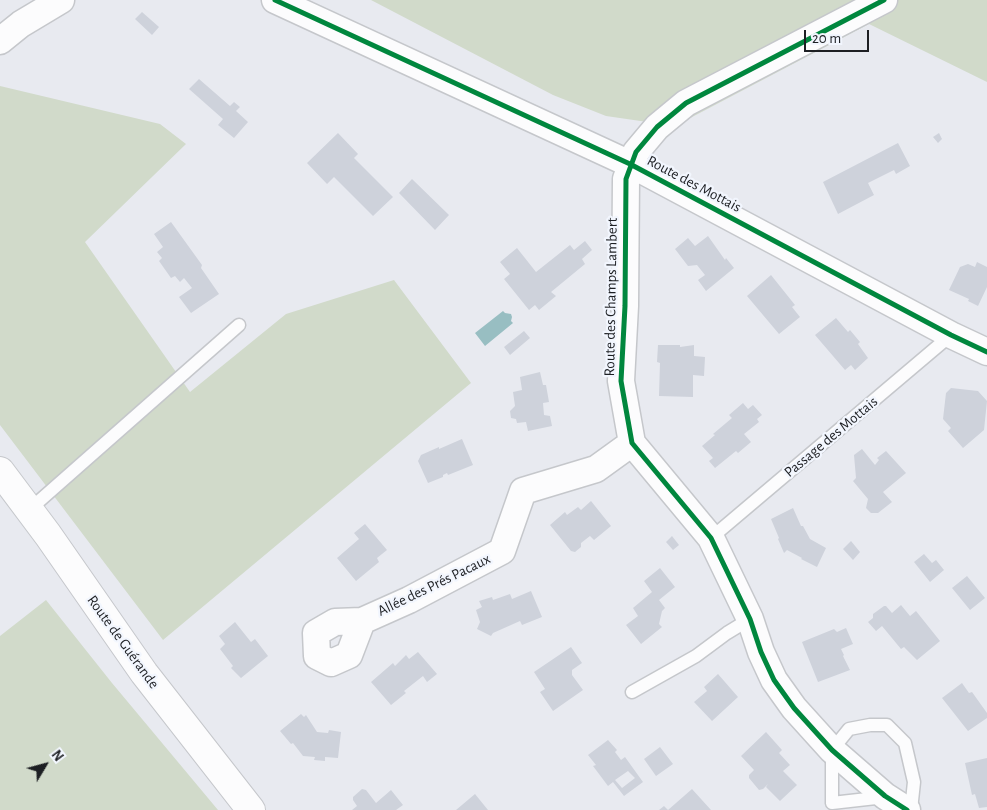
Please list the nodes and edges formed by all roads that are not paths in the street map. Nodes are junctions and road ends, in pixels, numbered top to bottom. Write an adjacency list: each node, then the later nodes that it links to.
1 (61, 0): 4 (street)
2 (275, 0): 5 (street, Route des Mottais)
3 (884, 0): 5 (street)
4 (0, 41)
5 (630, 164): 7 (street, Route des Mottais); 9 (street, Route des Champs Lambert)
6 (239, 325): 11 (lane)
7 (951, 335): 8 (street, Route des Mottais); 12 (lane, Passage des Mottais)
8 (987, 352)
9 (632, 443): 12 (street, Route des Champs Lambert); 14 (street, Allée des Prés Pacaux)
10 (0, 471): 11 (street, Route de Guérande)
11 (29, 510): 19 (street, Route de Guérande)
12 (711, 538): 13 (street, Route des Champs Lambert)
13 (750, 619): 15 (lane); 16 (street, Route des Champs Lambert)
14 (362, 621)
15 (632, 692)
16 (832, 750): 17 (street, Route des Champs Lambert); 18 (lane); 20 (lane)
17 (885, 796): 18 (lane); 20 (street, Route des Champs Lambert)
18 (827, 806)
19 (251, 810)
20 (909, 810)

